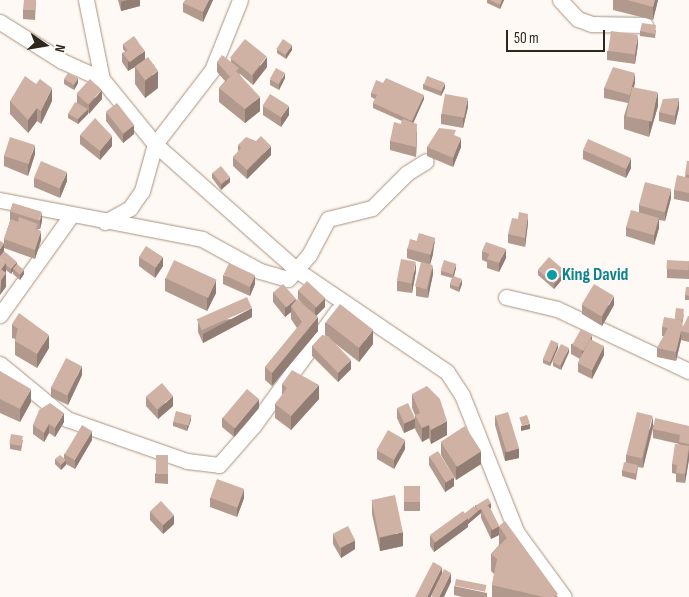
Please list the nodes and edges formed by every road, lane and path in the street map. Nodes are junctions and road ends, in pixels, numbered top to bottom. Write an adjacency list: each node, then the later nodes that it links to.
1 (86, 0): 6 (street)
2 (240, 0): 7 (street)
3 (560, 0): 4 (street)
4 (646, 25)
5 (2, 29): 6 (street)
6 (102, 79): 7 (street)
7 (155, 144): 11 (street); 12 (street)
8 (426, 162): 12 (street)
9 (0, 200): 10 (street)
10 (70, 217): 11 (street); 15 (street)
11 (105, 222): 12 (street)
12 (298, 271): 14 (street)
13 (506, 297): 17 (street)
14 (344, 302): 16 (street); 18 (street)
15 (0, 315)
16 (0, 364)
17 (689, 371)
18 (564, 597)

